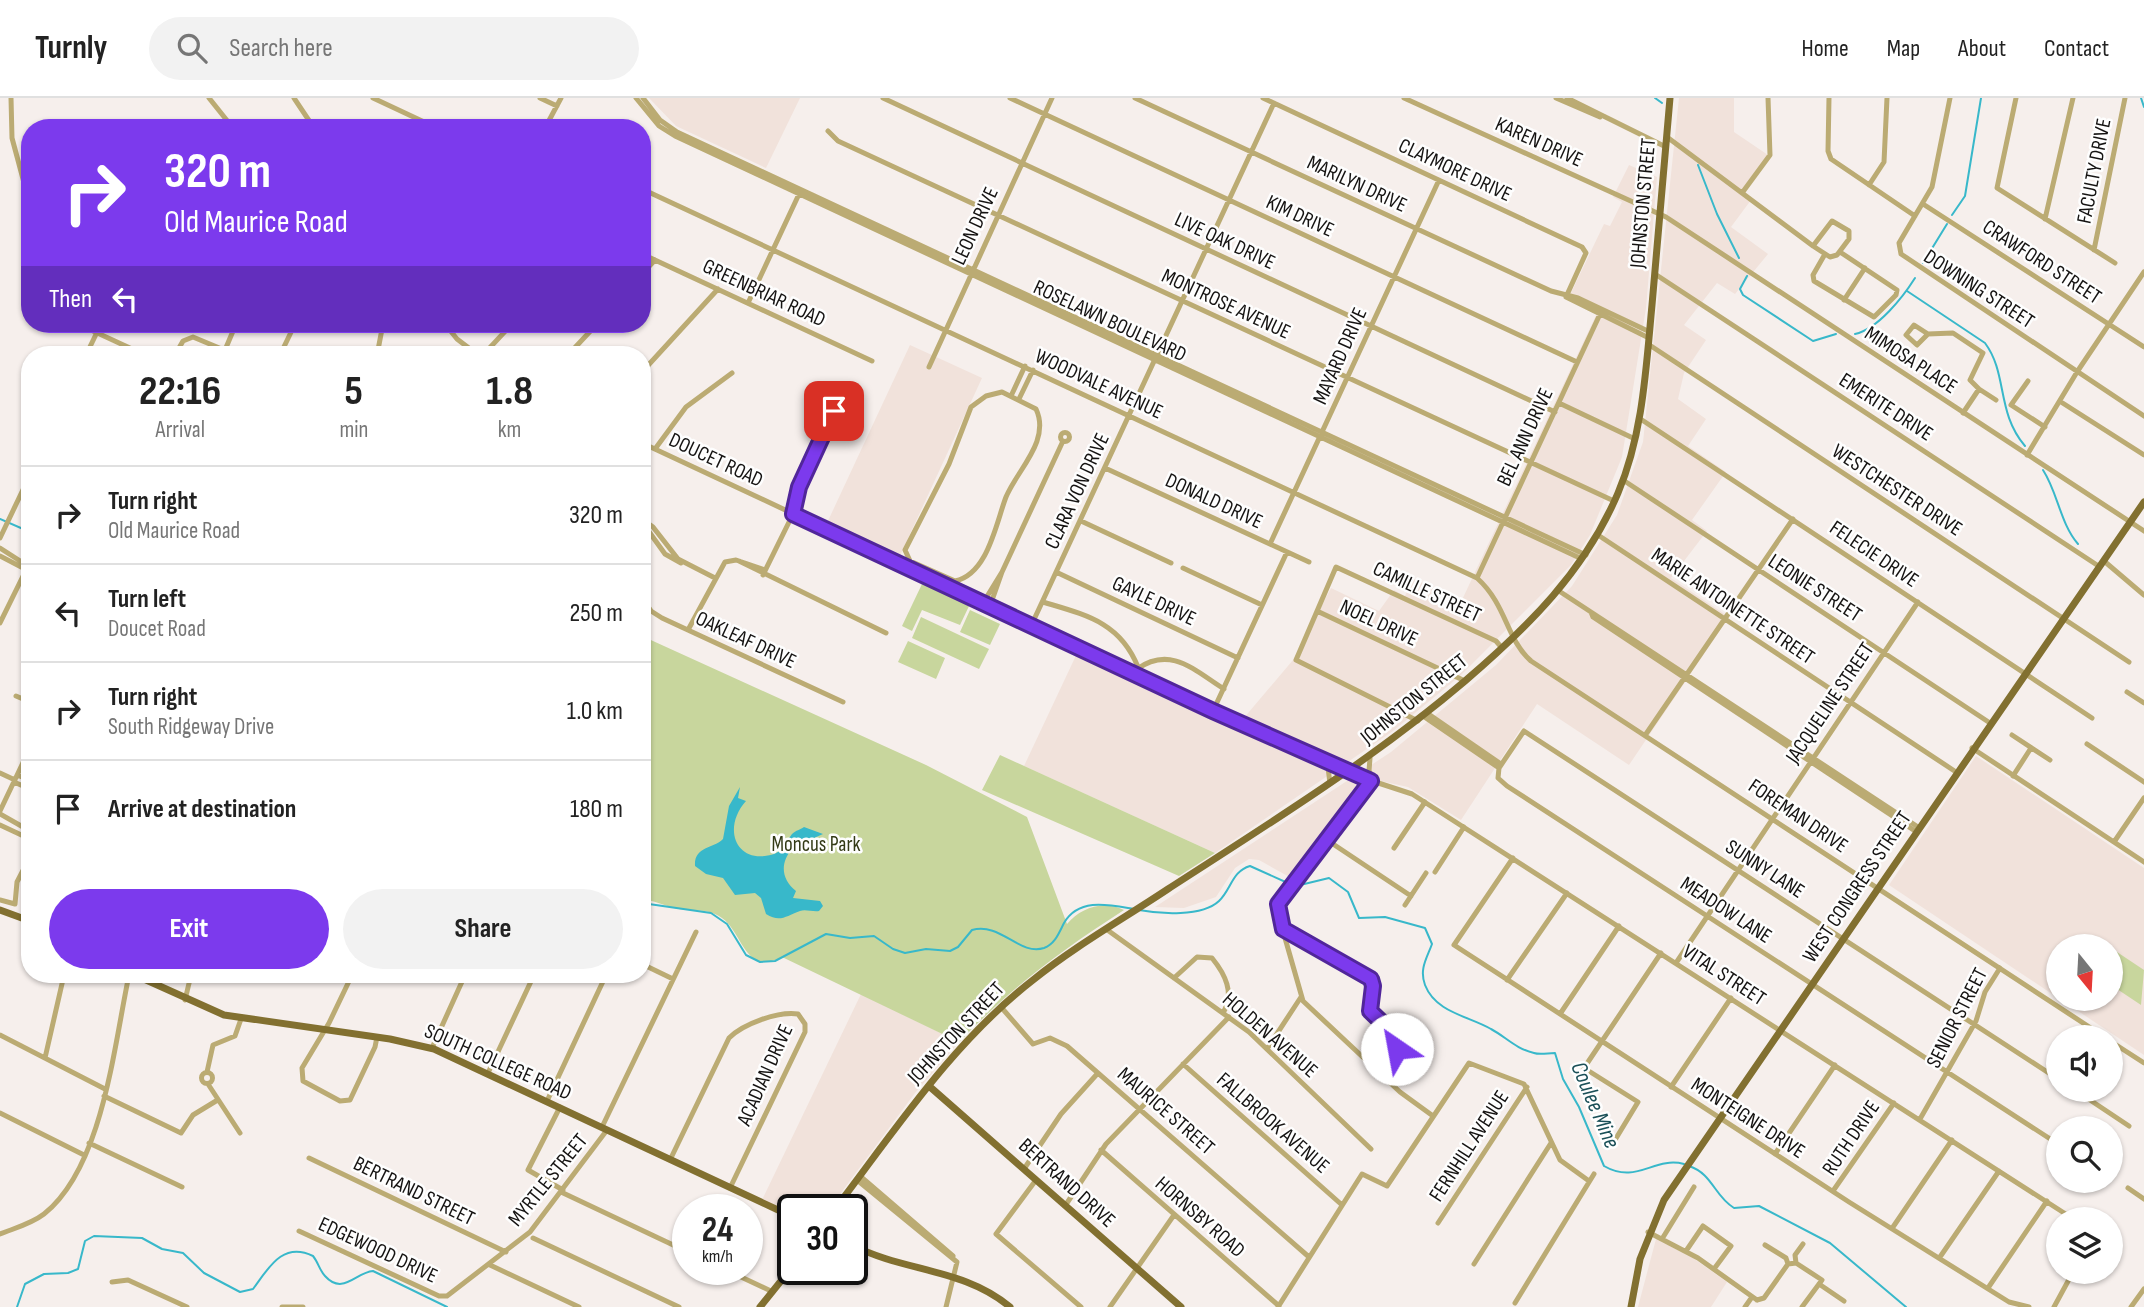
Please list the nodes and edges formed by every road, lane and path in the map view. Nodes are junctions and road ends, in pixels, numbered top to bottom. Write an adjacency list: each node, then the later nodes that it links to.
1 (11, 98): 40 (street)
2 (209, 98): 30 (street)
3 (294, 98): 31 (street)
4 (373, 98): 25 (street)
5 (540, 98): 27 (street)
6 (561, 98): 27 (street)
7 (636, 98): 28 (street, ROSELAWN BOULEVARD)
8 (643, 98): 28 (street, ROSELAWN BOULEVARD)
9 (883, 98): 39 (street, LIVE OAK DRIVE)
10 (1010, 98): 29 (street, KIM DRIVE)
11 (1052, 98): 29 (street, LEON DRIVE)
12 (1135, 98): 38 (street, MARILYN DRIVE)
13 (1263, 98): 26 (street, CLAYMORE DRIVE)
14 (1404, 98): 49 (street, KAREN DRIVE)
15 (1556, 98): 34 (street)
16 (1567, 98): 34 (street)
17 (1670, 98): 36 (main road, JOHNSTON STREET)
18 (1768, 98): 45 (street)
19 (1829, 98): 42 (street)
20 (1887, 98): 42 (street)
21 (1950, 98): 47 (street)
22 (2016, 98): 51 (street)
23 (2073, 98): 51 (street)
24 (2125, 98): 56 (street, FACULTY DRIVE)
25 (383, 100): 32 (street)
26 (1274, 103): 38 (street, CLARA VON DRIVE); 41 (street, CLAYMORE DRIVE)
27 (557, 106): 33 (street)
28 (647, 108): 43 (street, ROSELAWN BOULEVARD)
29 (1044, 114): 39 (street, LEON DRIVE); 46 (street, KIM DRIVE)
30 (226, 119)
31 (307, 119)
32 (420, 119)
33 (550, 119)
34 (1609, 120): 37 (street)
35 (828, 131): 48 (street, MONTROSE AVENUE)
36 (1667, 136): 37 (main road, JOHNSTON STREET); 45 (street)
37 (1666, 147): 49 (main road, JOHNSTON STREET)
38 (1252, 153): 46 (street, CLARA VON DRIVE); 52 (street, MARILYN DRIVE)
39 (1021, 163): 48 (street, LEON DRIVE); 55 (street, LIVE OAK DRIVE)
40 (21, 172)
41 (1439, 180): 52 (street, MAYARD DRIVE); 69 (street, CLAYMORE DRIVE)
42 (1869, 185): 50 (street)
43 (801, 192): 54 (street); 64 (street, ROSELAWN BOULEVARD)
44 (651, 193): 54 (street, WOODVALE AVENUE)
45 (1742, 193): 53 (street)
46 (1229, 201): 55 (street, CLARA VON DRIVE); 67 (street, KIM DRIVE)
47 (1923, 204): 50 (street); 74 (street, CRAWFORD STREET)
48 (997, 215): 64 (street, LEON DRIVE); 71 (street, MONTROSE AVENUE)
49 (1660, 215): 66 (main road, JOHNSTON STREET); 109 (street, MIMOSA PLACE)
50 (1916, 216): 97 (street, DOWNING STREET)
51 (2045, 219): 56 (street)
52 (1416, 228): 67 (street, MAYARD DRIVE); 69 (street, MARILYN DRIVE)
53 (1813, 246): 57 (street); 58 (street)
54 (773, 249): 72 (street); 76 (street, WOODVALE AVENUE)
55 (1206, 250): 71 (street, CLARA VON DRIVE); 75 (street, LIVE OAK DRIVE)
56 (2095, 250): 61 (street)
57 (1839, 251): 58 (street); 63 (street)
58 (1825, 254): 70 (street)
59 (651, 258): 60 (street, GREENBRIAR ROAD)
60 (655, 260): 62 (street); 68 (street, GREENBRIAR ROAD)
61 (2115, 263)
62 (651, 264)
63 (1864, 268): 70 (street); 70 (street)
64 (972, 272): 76 (street, LEON DRIVE); 90 (street, ROSELAWN BOULEVARD)
65 (2144, 272): 74 (street)
66 (1655, 274): 82 (main road, JOHNSTON STREET); 145 (street, EMERITE DRIVE)
67 (1392, 278): 75 (street, MAYARD DRIVE); 93 (street, KIM DRIVE)
68 (718, 289): 72 (street, GREENBRIAR ROAD); 92 (street)
69 (1566, 297): 73 (street, MARILYN DRIVE)
70 (1844, 300)
71 (1183, 301): 90 (street, CLARA VON DRIVE); 99 (street, MONTROSE AVENUE)
72 (748, 303): 91 (street, GREENBRIAR ROAD)
73 (1601, 312): 82 (street, MARILYN DRIVE); 93 (street, BEL ANN DRIVE)
74 (2109, 324): 89 (street, CRAWFORD STREET); 97 (street)
75 (1371, 327): 99 (street, MAYARD DRIVE); 108 (street, LIVE OAK DRIVE)
76 (946, 330): 94 (street, WOODVALE AVENUE); 95 (street, LEON DRIVE)
77 (98, 333): 83 (street)
78 (452, 333): 86 (street)
79 (503, 333): 87 (street)
80 (589, 333): 88 (street)
81 (1928, 334): 101 (street)
82 (1649, 338): 112 (main road, JOHNSTON STREET); 165 (street, WESTCHESTER DRIVE)
83 (126, 346)
84 (180, 346): 85 (street)
85 (215, 346)
86 (467, 346)
87 (489, 346)
88 (576, 346)
89 (2144, 346)
90 (1157, 358): 110 (street, CLARA VON DRIVE); 114 (street, ROSELAWN BOULEVARD)
91 (872, 361)
92 (651, 362)
93 (1577, 362): 106 (street, BEL ANN DRIVE)
94 (1025, 366): 96 (street, WOODVALE AVENUE); 103 (street)
95 (929, 367)
96 (1033, 370): 104 (street); 110 (street, WOODVALE AVENUE)
97 (2077, 372): 107 (street); 111 (street, DOWNING STREET)
98 (732, 373): 118 (street)
99 (1347, 378): 114 (street, MAYARD DRIVE); 121 (street, MONTROSE AVENUE)
100 (2028, 381): 113 (street)
101 (1979, 389): 105 (street); 109 (street)
102 (823, 393): 128 (street)
103 (1011, 396): 104 (street); 154 (street)
104 (1019, 399): 154 (street)
105 (1996, 400)
106 (1559, 402): 108 (street, BEL ANN DRIVE); 115 (street)
107 (2062, 402): 113 (street); 120 (street)
108 (1555, 412): 121 (street, BEL ANN DRIVE)
109 (1963, 413): 119 (street, MIMOSA PLACE)
110 (1129, 415): 122 (street, CLARA VON DRIVE); 124 (street, WOODVALE AVENUE)
111 (2144, 416)
112 (1639, 418): 115 (main road, JOHNSTON STREET); 130 (street, FELECIE DRIVE)
113 (2045, 427): 119 (street)
114 (1322, 435): 124 (street, MAYARD DRIVE); 129 (street, ROSELAWN BOULEVARD)
115 (1635, 439): 123 (main road, JOHNSTON STREET)
116 (1063, 441): 160 (street)
117 (651, 447): 118 (street, DOUCET ROAD)
118 (655, 449): 128 (street, DOUCET ROAD)
119 (2027, 455): 132 (street, MIMOSA PLACE)
120 (2144, 455)
121 (1531, 463): 126 (street, MONTROSE AVENUE); 129 (street, BEL ANN DRIVE)
122 (1105, 468): 131 (street, CLARA VON DRIVE); 137 (street, DONALD DRIVE)
123 (1623, 480): 126 (main road, JOHNSTON STREET); 148 (street, LEONIE STREET)
124 (1295, 492): 137 (street, MAYARD DRIVE); 152 (street, WOODVALE AVENUE)
125 (21, 494): 135 (street)
126 (1614, 501): 136 (main road, JOHNSTON STREET)
127 (2144, 502): 132 (main road, WEST CONGRESS STREET)
128 (793, 514): 149 (street); 155 (street, DOUCET ROAD)
129 (1504, 519): 141 (street, ROSELAWN BOULEVARD); 152 (street, BEL ANN DRIVE)
130 (1793, 519): 148 (street); 159 (street, FELECIE DRIVE)
131 (1081, 521): 144 (street); 150 (street, CLARA VON DRIVE)
132 (2130, 522): 134 (street, MIMOSA PLACE); 145 (main road, WEST CONGRESS STREET)
133 (651, 530): 151 (street)
134 (2144, 531)
135 (1, 535)
136 (1598, 535): 141 (main road, JOHNSTON STREET); 164 (street, MARIE ANTOINETTE STREET)
137 (1270, 544): 139 (street, DONALD DRIVE)
138 (0, 548): 143 (street)
139 (1287, 552): 142 (street, DONALD DRIVE); 161 (street)
140 (0, 556): 146 (street)
141 (1584, 557): 156 (main road, JOHNSTON STREET)
142 (1309, 562)
143 (21, 563)
144 (1171, 563)
145 (2102, 564): 157 (street, EMERITE DRIVE); 165 (main road, WEST CONGRESS STREET)
146 (21, 565)
147 (1183, 568): 161 (street)
148 (1759, 569): 164 (street); 172 (street, LEONIE STREET)
149 (764, 572): 151 (street); 169 (street)
150 (1056, 572): 158 (street, CLARA VON DRIVE); 173 (street, GAYLE DRIVE)
151 (715, 578): 168 (street)
152 (1477, 578): 170 (street, WOODVALE AVENUE)
153 (21, 579): 166 (street)
154 (956, 581): 155 (street)
155 (952, 589): 160 (street, DOUCET ROAD)
156 (1559, 591): 170 (main road, JOHNSTON STREET); 178 (street)
157 (2144, 594)
158 (1043, 602): 167 (street, CLARA VON DRIVE); 175 (street)
159 (1918, 602): 172 (street, JACQUELINE STREET); 177 (street, FELECIE DRIVE)
160 (987, 605): 167 (street, DOUCET ROAD)
161 (1262, 605): 173 (street)
162 (651, 609): 168 (street, OAKLEAF DRIVE)
163 (1317, 611): 171 (street, CAMILLE STREET); 179 (street, NOEL DRIVE); 188 (street)
164 (1725, 619): 178 (street); 185 (street, MARIE ANTOINETTE STREET)
165 (2064, 619): 174 (street, WESTCHESTER DRIVE); 177 (main road, WEST CONGRESS STREET)
166 (0, 622)
167 (1031, 626): 176 (street, DOUCET ROAD)
168 (688, 630): 184 (street, OAKLEAF DRIVE)
169 (886, 633)
170 (1514, 638): 171 (main road, JOHNSTON STREET); 192 (street, FOREMAN DRIVE)
171 (1503, 648): 179 (main road, JOHNSTON STREET)
172 (1884, 652): 185 (street, JACQUELINE STREET); 191 (street, LEONIE STREET)
173 (1238, 658): 180 (street)
174 (2129, 662)
175 (1139, 667): 176 (street); 180 (street)
176 (1134, 674): 187 (street, DOUCET ROAD)
177 (2026, 674): 189 (street, FELECIE DRIVE); 191 (main road, WEST CONGRESS STREET)
178 (1687, 676): 192 (street); 198 (street)
179 (1465, 681): 188 (main road, JOHNSTON STREET)
180 (1224, 689): 187 (street)
181 (2127, 692): 186 (street)
182 (16, 696): 183 (street)
183 (21, 698)
184 (843, 702)
185 (1850, 702): 198 (street, JACQUELINE STREET); 203 (street, MARIE ANTOINETTE STREET)
186 (2144, 703)
187 (1213, 711): 190 (street, DOUCET ROAD)
188 (1422, 717): 197 (main road, JOHNSTON STREET); 200 (street)
189 (2092, 718)
190 (1240, 723): 202 (street, DOUCET ROAD); 211 (street)
191 (1990, 723): 195 (main road, WEST CONGRESS STREET)
192 (1646, 734): 215 (street, FOREMAN DRIVE)
193 (2012, 735): 196 (street)
194 (2087, 744): 209 (street)
195 (1972, 748): 203 (main road, WEST CONGRESS STREET); 205 (street)
196 (2031, 748): 199 (street); 205 (street)
197 (1370, 758): 202 (main road, JOHNSTON STREET); 208 (street)
198 (1811, 759): 215 (street, JACQUELINE STREET); 219 (street)
199 (2050, 761)
200 (1500, 766): 226 (street, SUNNY LANE); 236 (street, MEADOW LANE)
201 (21, 768): 206 (street)
202 (1348, 772): 208 (street, VITAL STREET); 211 (main road, JOHNSTON STREET)
203 (1956, 772): 219 (main road, WEST CONGRESS STREET)
204 (0, 773): 206 (street)
205 (2013, 776): 222 (street)
206 (16, 779): 207 (street); 210 (street); 214 (street)
207 (21, 780)
208 (1373, 782): 213 (street, VITAL STREET); 221 (street)
209 (2144, 782)
210 (21, 783)
211 (1330, 785): 239 (main road, JOHNSTON STREET)
212 (2144, 799): 222 (street)
213 (1425, 802): 218 (street, VITAL STREET); 223 (street)
214 (0, 813): 217 (street)
215 (1771, 817): 226 (street, JACQUELINE STREET); 230 (street, FOREMAN DRIVE)
216 (0, 824): 220 (street)
217 (21, 826)
218 (1465, 827): 224 (street, VITAL STREET); 227 (street)
219 (1916, 829): 230 (main road, WEST CONGRESS STREET)
220 (21, 834)
221 (1327, 840): 232 (street); 240 (street)
222 (2114, 842): 225 (street)
223 (1394, 848)
224 (1513, 858): 231 (street, VITAL STREET); 249 (street, MONTEIGNE DRIVE)
225 (2144, 862)
226 (1736, 869): 236 (street, JACQUELINE STREET); 242 (street, SUNNY LANE)
227 (1435, 872)
228 (1426, 873): 232 (street)
229 (21, 874): 233 (street)
230 (1877, 887): 242 (main road, WEST CONGRESS STREET); 246 (street, FOREMAN DRIVE)
231 (1567, 893): 238 (street, VITAL STREET); 249 (street)
232 (1411, 896): 234 (street)
233 (4, 901)
234 (1405, 905)
235 (0, 910): 237 (main road)
236 (1706, 916): 244 (street, JACQUELINE STREET); 258 (street, MEADOW LANE)
237 (21, 918)
238 (1619, 926): 243 (street, VITAL STREET); 264 (street)
239 (1106, 929): 247 (street, HOLDEN AVENUE); 262 (main road, JOHNSTON STREET)
240 (1283, 929): 259 (street); 285 (street)
241 (696, 932): 248 (street, MYRTLE STREET)
242 (1843, 939): 258 (main road, WEST CONGRESS STREET); 267 (street, SUNNY LANE)
243 (1661, 953): 244 (street, VITAL STREET); 273 (street)
244 (1676, 963): 260 (street, VITAL STREET)
245 (651, 968): 248 (street)
246 (2000, 968): 267 (street, SENIOR STREET); 268 (street, FOREMAN DRIVE)
247 (1174, 978): 263 (street, HOLDEN AVENUE); 263 (street)
248 (673, 979): 301 (street, MYRTLE STREET)
249 (1507, 981): 264 (street, MONTEIGNE DRIVE)
250 (62, 983): 277 (street)
251 (127, 983): 289 (street)
252 (158, 983): 261 (main road, SOUTH COLLEGE ROAD)
253 (189, 983): 261 (street)
254 (348, 983): 269 (street)
255 (461, 983): 274 (street)
256 (530, 983): 283 (street)
257 (602, 983): 291 (street)
258 (1812, 985): 270 (main road, WEST CONGRESS STREET); 282 (street, MEADOW LANE)
259 (1301, 997): 275 (street); 285 (street)
260 (1731, 998): 270 (street, VITAL STREET); 288 (street)
261 (185, 1000): 266 (main road, SOUTH COLLEGE ROAD)
262 (1001, 1007): 284 (street, MAURICE STREET); 286 (main road, JOHNSTON STREET)
263 (1223, 1013): 265 (street, HOLDEN AVENUE)
264 (1560, 1014): 273 (street, MONTEIGNE DRIVE)
265 (1229, 1017): 275 (street, HOLDEN AVENUE); 279 (street)
266 (241, 1020): 269 (main road, SOUTH COLLEGE ROAD); 290 (street)
267 (1974, 1024): 281 (street, SUNNY LANE); 282 (street, SENIOR STREET)
268 (2086, 1025)
269 (323, 1030): 272 (main road, SOUTH COLLEGE ROAD); 272 (street)
270 (1782, 1031): 280 (street, VITAL STREET); 298 (main road, WEST CONGRESS STREET)
271 (0, 1035): 277 (street)
272 (377, 1037): 274 (main road, SOUTH COLLEGE ROAD)
273 (1602, 1041): 288 (street, MONTEIGNE DRIVE); 304 (street)
274 (432, 1048): 283 (main road, SOUTH COLLEGE ROAD)
275 (1267, 1049): 308 (street, HOLDEN AVENUE)
276 (2123, 1049): 278 (street)
277 (45, 1058): 289 (street)
278 (2144, 1063)
279 (1183, 1064): 295 (street); 329 (street, FALLBROOK AVENUE)
280 (1835, 1065): 293 (street, VITAL STREET); 310 (street)
281 (2046, 1071)
282 (1947, 1072): 299 (street, SENIOR STREET); 303 (street, MEADOW LANE)
283 (488, 1073): 291 (main road, SOUTH COLLEGE ROAD)
284 (1098, 1073): 295 (street, MAURICE STREET); 314 (street)
285 (1380, 1074): 297 (street)
286 (929, 1086): 314 (main road, BERTRAND DRIVE); 317 (main road, JOHNSTON STREET)
287 (1527, 1087): 297 (street); 307 (street); 334 (street, FERNHILL AVENUE)
288 (1671, 1087): 298 (street, MONTEIGNE DRIVE)
289 (104, 1092): 290 (street); 306 (street)
290 (216, 1101): 302 (street)
291 (547, 1101): 294 (main road, SOUTH COLLEGE ROAD)
292 (2092, 1102): 300 (street)
293 (1894, 1103): 299 (street, VITAL STREET); 325 (street, RUTH DRIVE)
294 (560, 1107): 301 (main road, SOUTH COLLEGE ROAD); 324 (street)
295 (1139, 1108): 309 (street); 348 (street, MAURICE STREET)
296 (0, 1113): 311 (street)
297 (1433, 1116): 329 (street)
298 (1720, 1118): 310 (street, MONTEIGNE DRIVE); 337 (main road, WEST CONGRESS STREET)
299 (1920, 1119): 305 (street, VITAL STREET)
300 (2129, 1126)
301 (604, 1129): 313 (main road, SOUTH COLLEGE ROAD); 324 (street, MYRTLE STREET)
302 (240, 1133)
303 (2046, 1136)
304 (1615, 1140)
305 (1952, 1140): 315 (street, VITAL STREET); 335 (street)
306 (89, 1143): 311 (street); 320 (street)
307 (1552, 1143): 319 (street); 352 (street)
308 (1371, 1149)
309 (1101, 1150): 330 (street); 333 (street, HORNSBY ROAD)
310 (1775, 1154): 325 (street, MONTEIGNE DRIVE)
311 (84, 1155): 338 (street)
312 (309, 1158): 345 (street, BERTRAND STREET)
313 (670, 1160): 322 (main road, SOUTH COLLEGE ROAD); 322 (street, ACADIAN DRIVE)
314 (1024, 1169): 318 (main road, BERTRAND DRIVE)
315 (1999, 1171): 328 (street, VITAL STREET); 349 (street)
316 (1594, 1174): 319 (street)
317 (859, 1178): 326 (main road, JOHNSTON STREET); 356 (street)
318 (1036, 1180): 330 (main road, BERTRAND DRIVE); 379 (street)
319 (1589, 1181): 369 (street)
320 (182, 1187)
321 (1694, 1187): 340 (street)
322 (730, 1188): 332 (main road, SOUTH COLLEGE ROAD)
323 (2128, 1188): 327 (street)
324 (562, 1191): 341 (street); 345 (street, MYRTLE STREET)
325 (1833, 1191): 335 (street, MONTEIGNE DRIVE)
326 (847, 1194)
327 (2144, 1199)
328 (2047, 1201): 331 (street, VITAL STREET); 362 (street)
329 (1342, 1205): 348 (street)
330 (1065, 1206): 354 (main road, BERTRAND DRIVE)
331 (2056, 1207)
332 (777, 1210)
333 (1174, 1215): 354 (street); 382 (street, HORNSBY ROAD)
334 (1438, 1223)
335 (1893, 1227): 349 (street, MONTEIGNE DRIVE)
336 (299, 1231): 365 (street, EDGEWOOD DRIVE)
337 (1648, 1232): 340 (street); 383 (main road, WEST CONGRESS STREET)
338 (0, 1234)
339 (533, 1238): 375 (street)
340 (1662, 1239): 344 (street)
341 (672, 1244)
342 (1803, 1244): 347 (street)
343 (1765, 1245): 350 (street)
344 (1686, 1251): 355 (street); 355 (street)
345 (506, 1252): 353 (street, MYRTLE STREET)
346 (868, 1252): 356 (main road)
347 (1795, 1255): 350 (street); 351 (street)
348 (1309, 1257): 382 (street)
349 (1940, 1257): 362 (street, MONTEIGNE DRIVE)
350 (1787, 1261): 351 (street); 366 (street)
351 (1796, 1262): 358 (street)
352 (1474, 1264)
353 (490, 1265): 365 (street, MYRTLE STREET); 374 (street)
354 (1136, 1268): 380 (street); 381 (main road, BERTRAND DRIVE)
355 (1714, 1269): 367 (street)
356 (955, 1276): 377 (street); 378 (main road)
357 (112, 1282): 371 (street)
358 (1819, 1284): 368 (street); 385 (street)
359 (2066, 1284): 387 (street)
360 (757, 1285): 364 (street)
361 (778, 1285): 364 (main road)
362 (1987, 1288): 386 (street, MONTEIGNE DRIVE)
363 (2144, 1289): 388 (street)
364 (772, 1292): 376 (main road)
365 (444, 1297)
366 (1764, 1298): 367 (street); 370 (street)
367 (1755, 1301): 384 (street)
368 (1844, 1301)
369 (1515, 1303)
370 (1767, 1305)
371 (187, 1307)
372 (282, 1307): 373 (street)
373 (303, 1307)
374 (579, 1307)
375 (679, 1307)
376 (760, 1307)
377 (946, 1307)
378 (1010, 1307)
379 (1081, 1307)
380 (1111, 1307)
381 (1181, 1307)
382 (1278, 1307)
383 (1631, 1307)
384 (1745, 1307)
385 (1802, 1307)
386 (2029, 1307)
387 (2054, 1307)
388 (2131, 1307)

